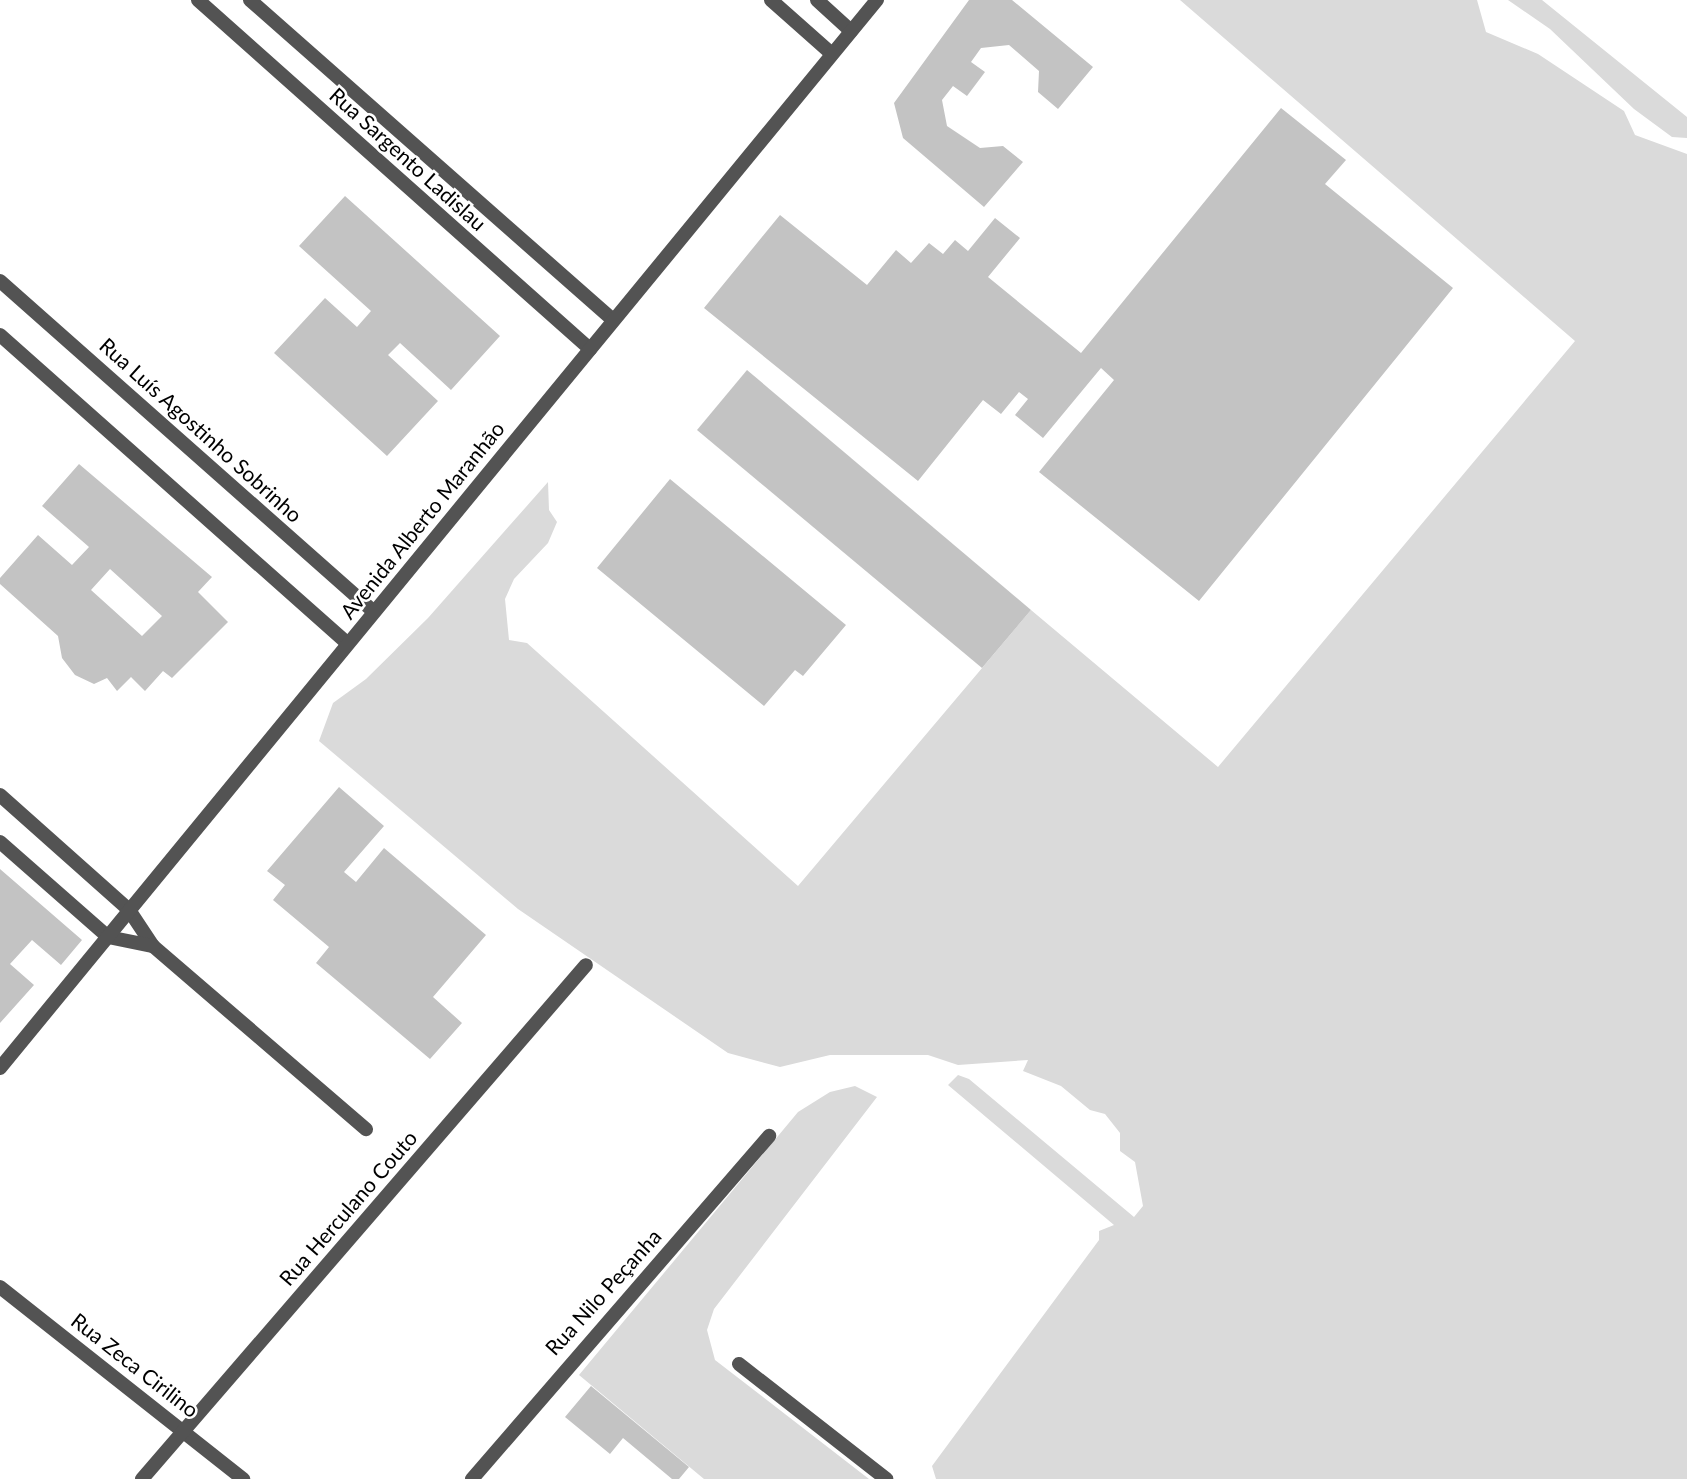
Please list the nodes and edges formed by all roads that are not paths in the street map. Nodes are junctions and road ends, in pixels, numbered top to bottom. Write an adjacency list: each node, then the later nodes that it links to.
1 (198, 0): 11 (street, Rua Sargento Ladislau)
2 (250, 0): 9 (street, Rua Sargento Ladislau)
3 (771, 0): 7 (street)
4 (817, 0): 6 (street)
5 (877, 0): 6 (street, Avenida Alberto Maranhão)
6 (851, 31): 7 (street, Avenida Alberto Maranhão)
7 (832, 54): 9 (street, Avenida Alberto Maranhão)
8 (0, 281): 12 (street, Rua Luís Agostinho Sobrinho)
9 (614, 320): 11 (street, Avenida Alberto Maranhão)
10 (0, 335): 13 (street)
11 (590, 349): 12 (street, Avenida Alberto Maranhão)
12 (373, 611): 13 (street, Avenida Alberto Maranhão)
13 (348, 643): 16 (street, Avenida Alberto Maranhão)
14 (0, 795): 16 (street)
15 (0, 842): 17 (street)
16 (129, 910): 17 (street, Avenida Alberto Maranhão); 18 (street)
17 (108, 937): 18 (street); 20 (street, Avenida Alberto Maranhão)
18 (153, 946): 21 (street)
19 (586, 965): 25 (street, Rua Herculano Couto)
20 (0, 1068)
21 (366, 1129)
22 (769, 1136): 28 (street, Rua Nilo Peçanha)
23 (0, 1287): 25 (street, Rua Zeca Cirilino)
24 (738, 1364): 29 (street)
25 (185, 1430): 26 (street, Rua Herculano Couto); 27 (street, Rua Zeca Cirilino)
26 (142, 1479)
27 (243, 1479)
28 (471, 1479)
29 (886, 1479)

